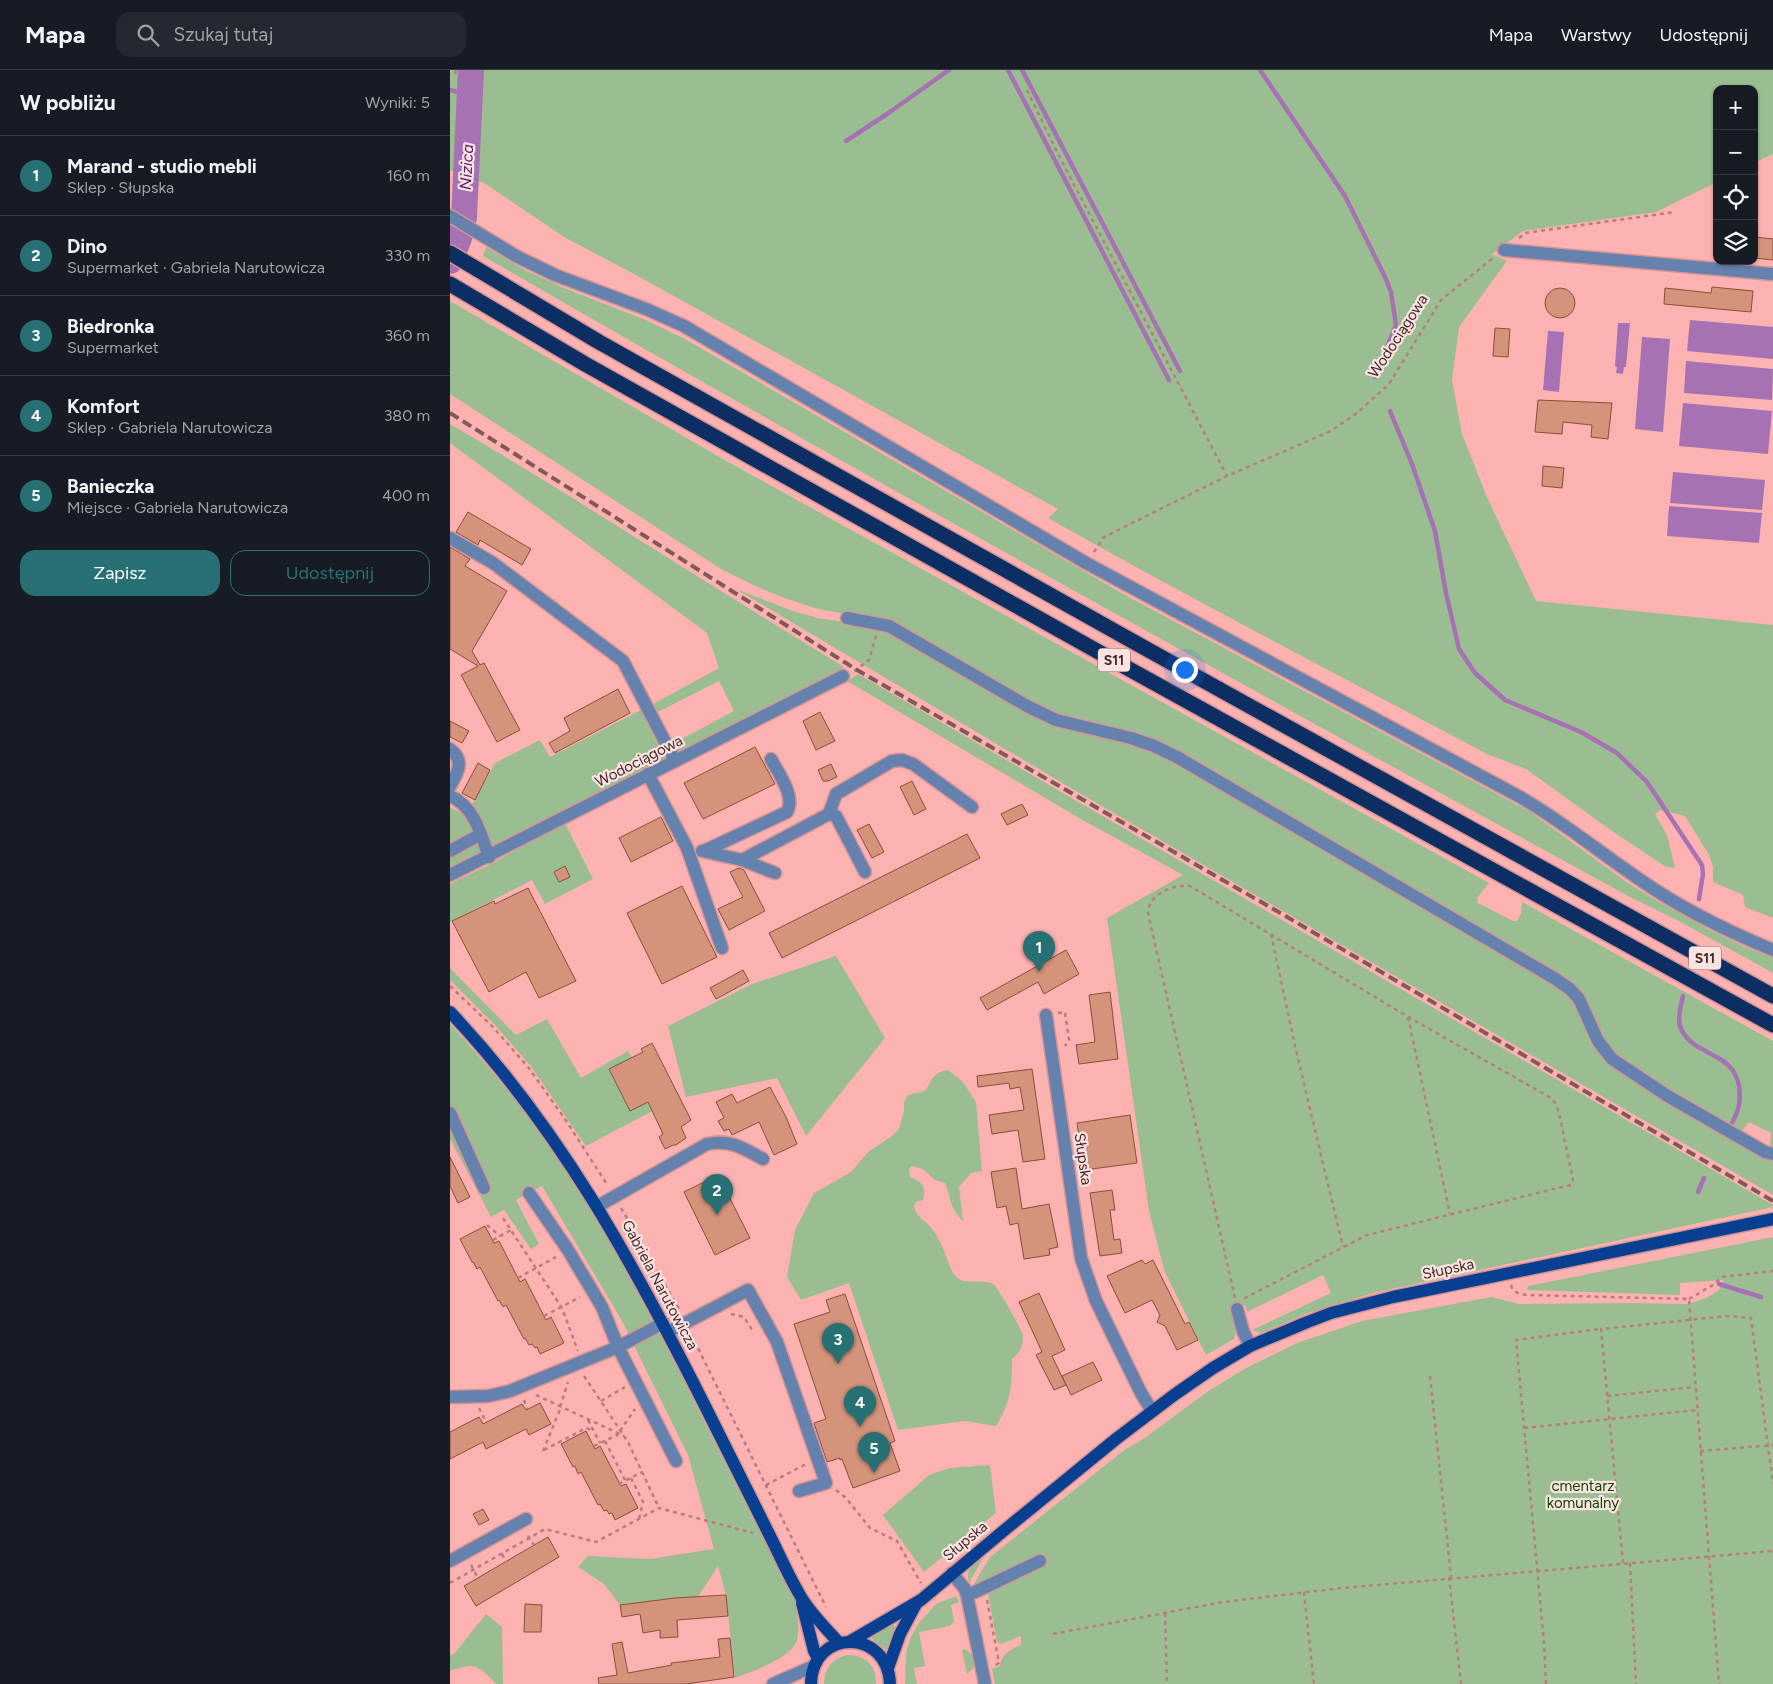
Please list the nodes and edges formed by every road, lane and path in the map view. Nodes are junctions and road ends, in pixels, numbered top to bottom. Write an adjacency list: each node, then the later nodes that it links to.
1 (456, 70): 2 (path)
2 (455, 74)
3 (1026, 90): 10 (path)
4 (1674, 212): 6 (path, Wodociągowa)
5 (450, 216): 12 (street)
6 (1504, 250): 8 (street); 10 (path, Wodociągowa)
7 (450, 253): 36 (highway, S11)
8 (1773, 274)
9 (454, 287): 40 (highway, S11)
10 (1227, 476): 12 (path, Wodociągowa)
11 (450, 538): 18 (street)
12 (1086, 563): 35 (street)
13 (847, 618): 14 (street)
14 (879, 623): 15 (path); 43 (street)
15 (843, 676): 18 (street, Wodociągowa)
16 (450, 748): 20 (street)
17 (771, 759): 27 (street)
18 (674, 761): 19 (street, Wodociągowa)
19 (648, 774): 25 (street); 28 (street, Wodociągowa)
20 (450, 786)
21 (450, 796): 24 (street)
22 (972, 807): 23 (street)
23 (829, 814): 29 (street); 30 (street)
24 (481, 834): 26 (street); 28 (street)
25 (688, 848): 27 (street); 34 (street)
26 (450, 851)
27 (704, 851): 29 (street)
28 (489, 857): 32 (street, Wodociągowa)
29 (742, 860): 31 (street)
30 (865, 872)
31 (776, 873)
32 (450, 875)
33 (1271, 934): 39 (path); 55 (path); 55 (path)
34 (722, 948)
35 (1773, 950)
36 (1773, 996)
37 (450, 1012): 47 (main road, Gabriela Narutowicza)
38 (1046, 1015): 41 (path); 89 (street, Słupska)
39 (1408, 1017): 48 (path); 48 (path)
40 (1773, 1025)
41 (1064, 1047)
42 (450, 1113): 45 (street)
43 (1773, 1154)
44 (763, 1159): 47 (street)
45 (484, 1188)
46 (529, 1193): 56 (street)
47 (598, 1206): 69 (main road, Gabriela Narutowicza)
48 (1450, 1214): 55 (path)
49 (503, 1218): 52 (path)
50 (1773, 1219): 73 (main road, Słupska)
51 (487, 1226): 53 (path)
52 (511, 1230): 53 (path); 57 (path)
53 (500, 1236): 54 (path)
54 (493, 1240)
55 (1342, 1247)
56 (568, 1250): 57 (path); 61 (street)
57 (537, 1269): 59 (path); 63 (path)
58 (1773, 1271): 62 (path)
59 (518, 1278)
60 (1502, 1287): 62 (path)
61 (592, 1290): 63 (path); 74 (street)
62 (1688, 1299): 67 (path)
63 (562, 1308): 66 (path); 75 (path)
64 (1237, 1309): 73 (street)
65 (730, 1314): 68 (path)
66 (544, 1316)
67 (1690, 1319): 70 (path); 78 (path); 100 (path)
68 (767, 1324): 69 (street); 102 (street)
69 (666, 1328): 74 (street); 129 (main road, Gabriela Narutowicza)
70 (1601, 1329): 81 (path); 93 (path)
71 (694, 1333): 72 (path)
72 (693, 1339)
73 (1250, 1346): 89 (main road, Słupska)
74 (618, 1347): 75 (street); 77 (street)
75 (579, 1366): 82 (street); 84 (path); 86 (path)
76 (1430, 1376): 124 (path)
77 (635, 1381): 83 (street); 84 (path)
78 (1695, 1387): 81 (path); 88 (path)
79 (522, 1394): 87 (path)
80 (536, 1395): 86 (path)
81 (1606, 1396): 90 (path)
82 (450, 1397)
83 (643, 1397): 95 (path); 103 (street)
84 (600, 1401): 95 (path)
85 (477, 1404): 92 (path)
86 (561, 1407): 91 (path); 94 (path)
87 (527, 1409)
88 (1697, 1410): 90 (path); 101 (path)
89 (1152, 1411): 123 (main road, Słupska)
90 (1609, 1419): 93 (path); 121 (path)
91 (588, 1420): 94 (path); 95 (path)
92 (486, 1422)
93 (1524, 1428): 122 (path)
94 (594, 1431): 97 (path)
95 (619, 1432): 96 (path); 104 (path)
96 (604, 1441): 97 (path); 106 (path)
97 (600, 1443): 99 (path)
98 (1773, 1445): 100 (path)
99 (594, 1446)
100 (1768, 1446): 101 (path); 109 (path)
101 (1700, 1451): 117 (path)
102 (817, 1460): 107 (street); 110 (path)
103 (676, 1461)
104 (642, 1472): 105 (path); 112 (path)
105 (631, 1478): 106 (path); 114 (path)
106 (625, 1480): 108 (path)
107 (826, 1483): 111 (street); 126 (path)
108 (619, 1484)
109 (1773, 1484)
110 (766, 1486)
111 (800, 1491)
112 (659, 1508): 114 (path); 115 (path)
113 (526, 1519): 118 (street)
114 (638, 1519): 125 (path)
115 (760, 1535)
116 (1773, 1551): 117 (path)
117 (1708, 1557): 120 (path); 145 (path)
118 (450, 1561)
119 (1040, 1561): 128 (street)
120 (1630, 1563): 121 (path); 144 (path)
121 (1623, 1564): 122 (path)
122 (1537, 1570): 124 (path); 143 (path)
123 (952, 1573): 128 (street); 130 (main road, Słupska)
124 (1450, 1577): 127 (path); 142 (path)
125 (450, 1583)
126 (922, 1584)
127 (1304, 1592): 131 (path); 141 (path)
128 (967, 1595): 139 (street)
129 (801, 1598): 133 (main road, Gabriela Narutowicza); 134 (main road, Gabriela Narutowicza)
130 (916, 1603): 133 (main road, Słupska); 135 (main road, Słupska)
131 (1165, 1612): 132 (path); 140 (path)
132 (1053, 1634)
133 (844, 1642): 134 (main road, Słupska); 135 (main road)
134 (816, 1662): 136 (street); 137 (main road)
135 (888, 1668): 138 (main road)
136 (773, 1684)
137 (811, 1684)
138 (890, 1684)
139 (985, 1684)
140 (1167, 1684)
141 (1314, 1684)
142 (1461, 1684)
143 (1546, 1684)
144 (1636, 1684)
145 (1719, 1684)

